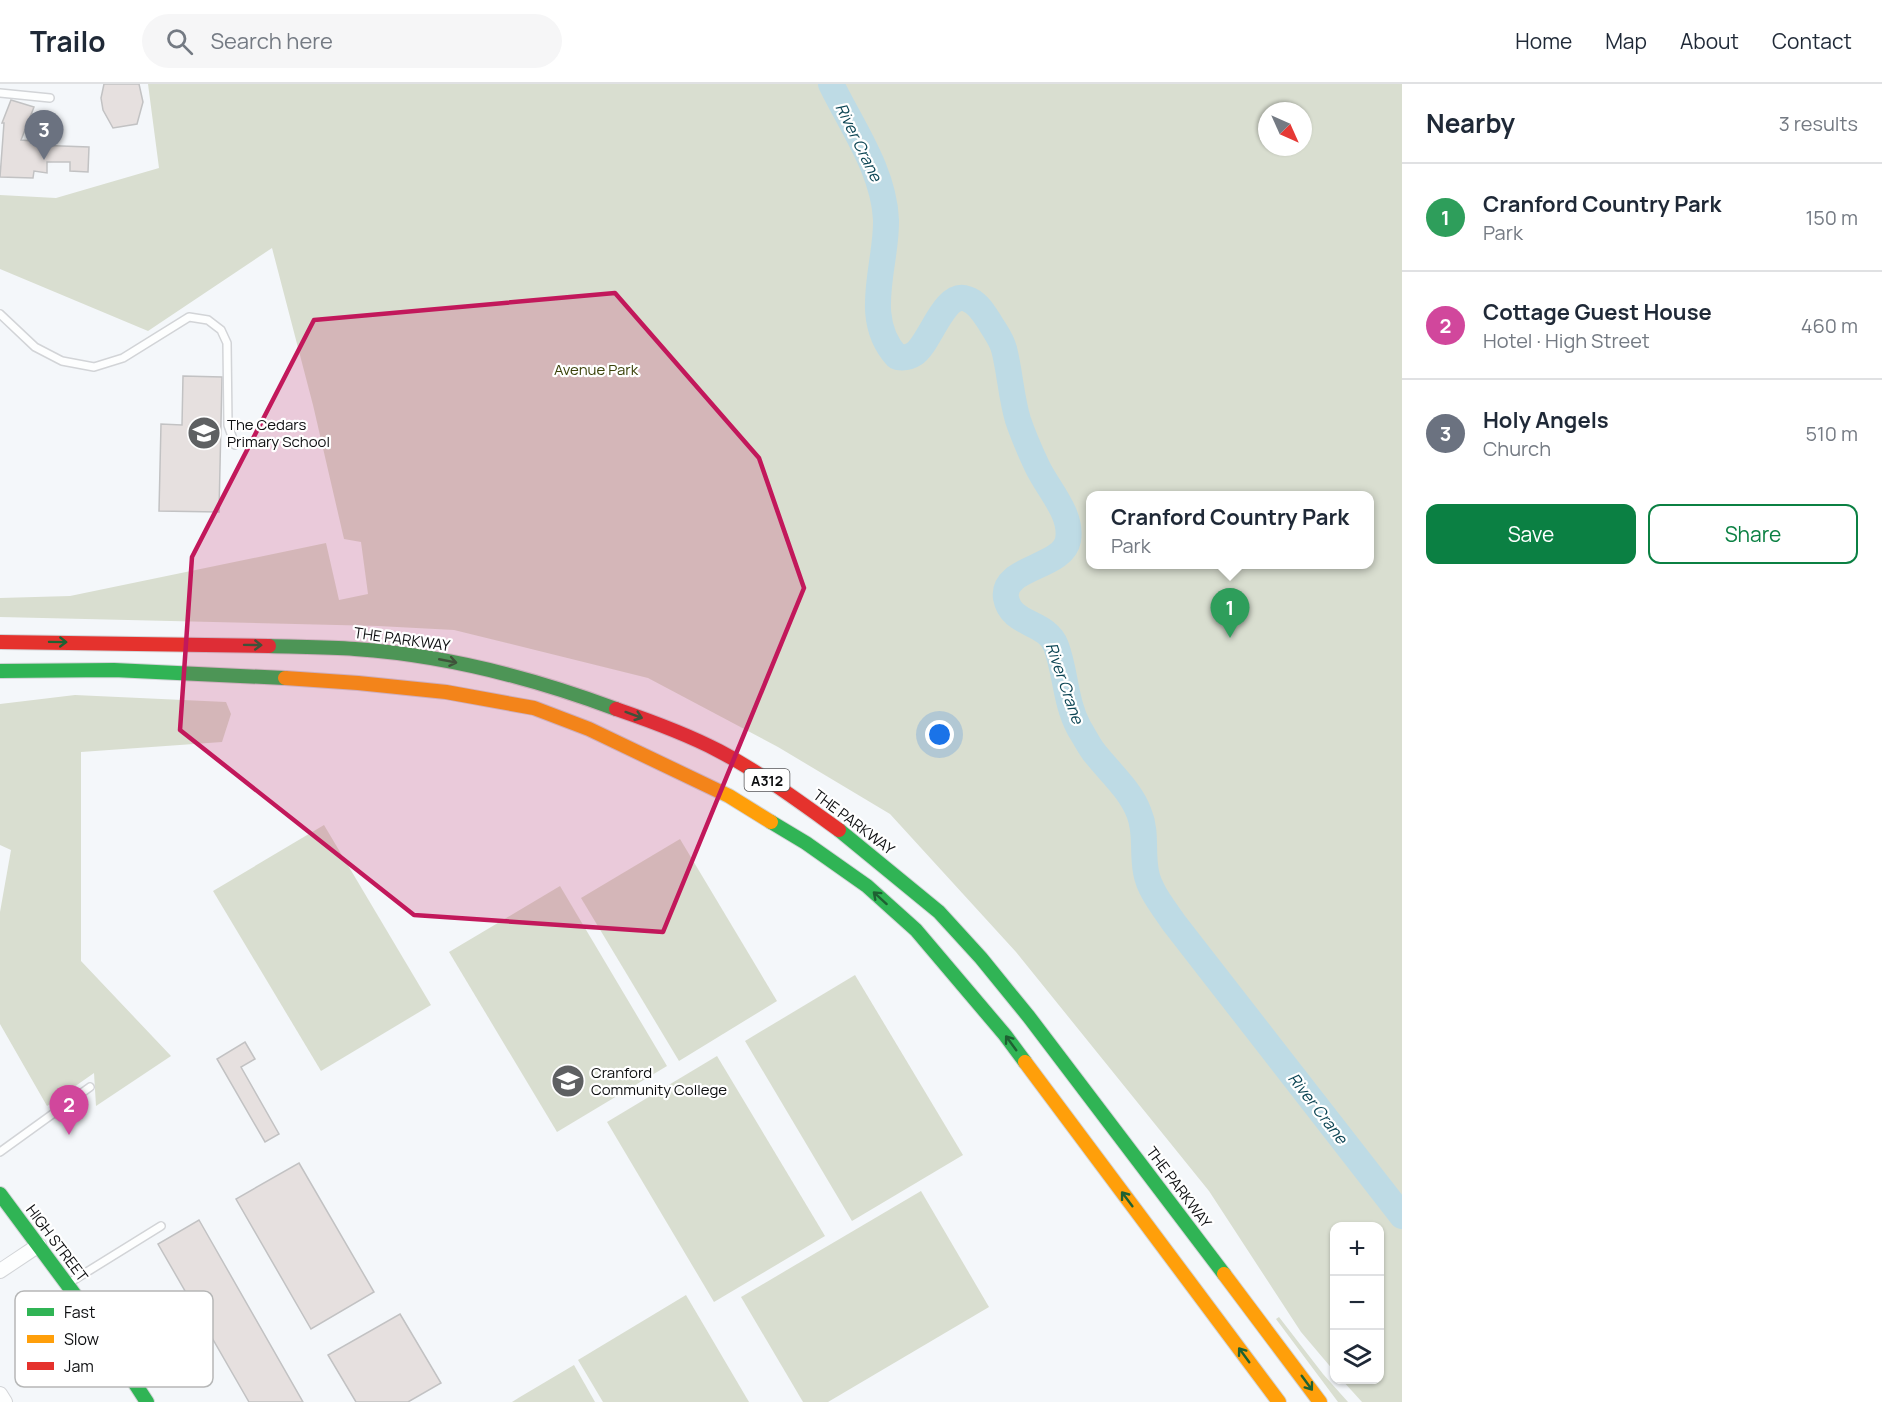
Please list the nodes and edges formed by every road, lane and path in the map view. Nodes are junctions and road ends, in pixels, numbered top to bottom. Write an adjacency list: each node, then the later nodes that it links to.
1 (0, 93): 2 (lane)
2 (50, 98)
3 (0, 314): 4 (lane)
4 (234, 446)
5 (0, 642): 20 (main road, THE PARKWAY / A312, one-way to 20)
6 (0, 671): 19 (main road, A312, one-way to 6)
7 (90, 1087): 8 (lane)
8 (0, 1152)
9 (0, 1194): 11 (main road, HIGH STREET)
10 (161, 1226): 13 (lane)
11 (39, 1245): 12 (street); 13 (main road, HIGH STREET)
12 (0, 1271)
13 (68, 1284): 14 (main road, HIGH STREET)
14 (73, 1291)
15 (138, 1387): 18 (main road, HIGH STREET)
16 (0, 1394): 17 (street)
17 (5, 1402)
18 (147, 1402)
19 (1279, 1402)
20 (1320, 1402)

